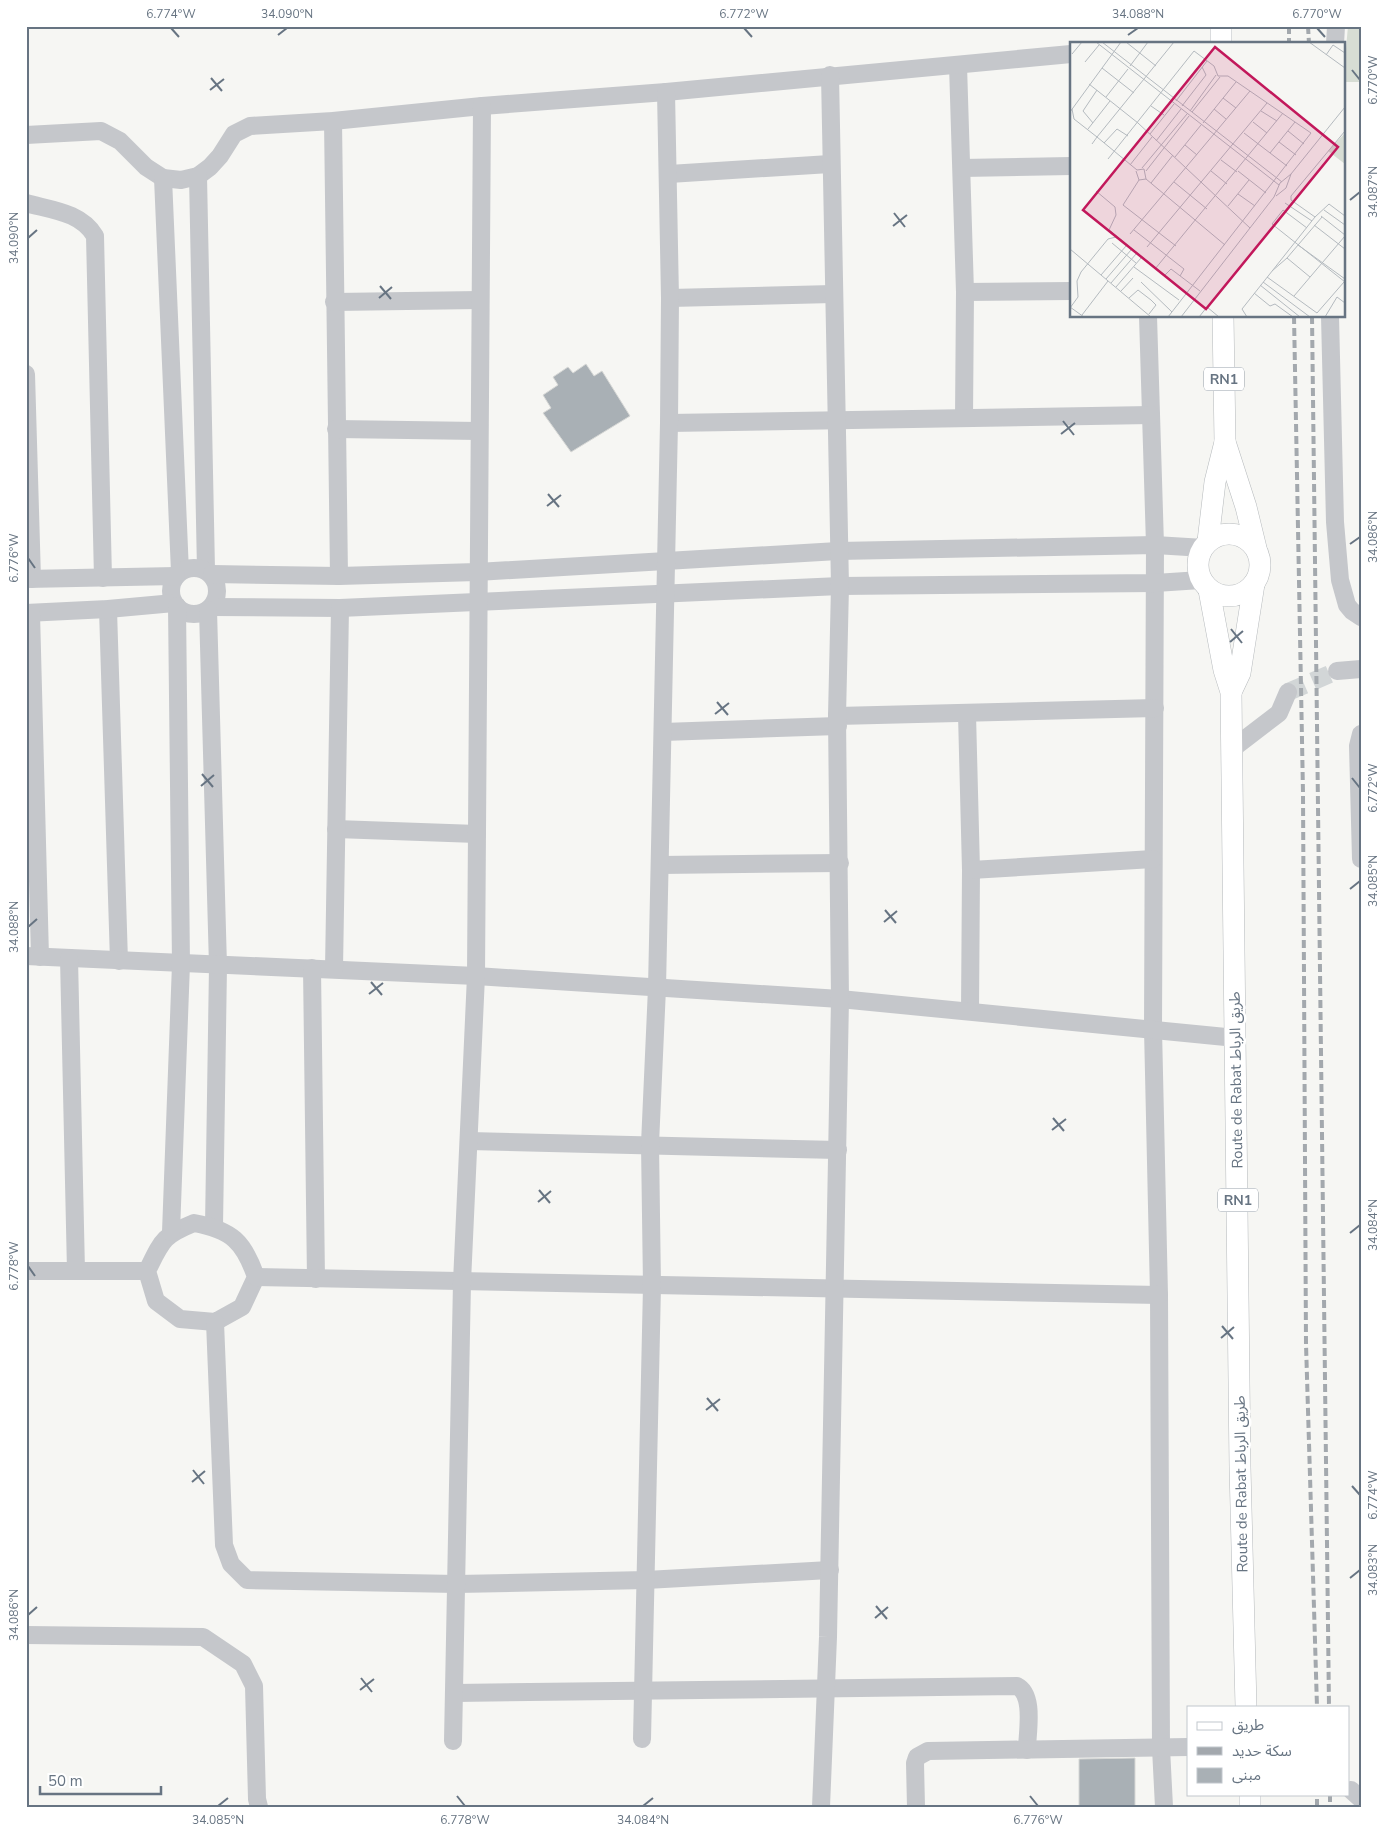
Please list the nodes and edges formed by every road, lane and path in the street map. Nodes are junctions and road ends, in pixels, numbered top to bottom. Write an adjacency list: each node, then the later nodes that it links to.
1 (1221, 26): 3 (main road)
2 (1336, 26): 4 (street)
3 (1221, 42)
4 (1335, 42)
5 (1070, 54): 6 (street)
6 (958, 65): 7 (street); 14 (street)
7 (830, 75): 8 (street); 12 (street)
8 (666, 92): 9 (street); 15 (street)
9 (482, 106): 10 (street); 23 (street)
10 (333, 121): 16 (street); 24 (street)
11 (26, 134): 17 (street)
12 (830, 164): 15 (street); 21 (street)
13 (1070, 166): 14 (street)
14 (962, 168): 20 (street)
15 (669, 174): 22 (street)
16 (198, 176): 17 (street); 41 (street)
17 (163, 178): 43 (street)
18 (26, 203): 45 (street)
19 (1070, 291): 20 (street)
20 (965, 292): 30 (street)
21 (833, 294): 22 (street); 31 (street)
22 (670, 298): 32 (street)
23 (480, 300): 24 (street); 34 (street)
24 (334, 302): 33 (street)
25 (1148, 318): 29 (street)
26 (1224, 318): 35 (main road, RN1)
27 (1330, 318): 58 (street)
28 (26, 374): 46 (street)
29 (1150, 415): 30 (street); 37 (street)
30 (964, 418): 31 (street)
31 (836, 419): 32 (street); 39 (street)
32 (669, 423): 40 (street)
33 (336, 429): 34 (street); 44 (street)
34 (479, 431): 42 (street)
35 (1225, 442): 36 (main road, RN1); 38 (main road, RN1)
36 (1206, 544): 37 (street); 38 (main road); 49 (main road, RN1)
37 (1155, 545): 39 (street); 47 (street)
38 (1256, 548): 48 (main road, RN1)
39 (838, 551): 40 (street); 50 (street)
40 (666, 562): 42 (street); 51 (street)
41 (209, 572): 43 (street); 44 (street); 54 (street)
42 (477, 572): 44 (street); 52 (street)
43 (178, 574): 45 (street); 53 (street)
44 (339, 576)
45 (103, 578): 46 (street)
46 (29, 579)
47 (1155, 584): 49 (street); 50 (street); 63 (street)
48 (1254, 584): 49 (main road); 61 (main road, Route de Rabat طريق الرباط / RN1)
49 (1205, 585): 61 (main road, Route de Rabat طريق الرباط / RN1)
50 (840, 586): 51 (street); 65 (street)
51 (666, 594): 52 (street); 66 (street)
52 (478, 603): 55 (street); 71 (street)
53 (175, 605): 54 (street); 56 (street); 80 (street)
54 (210, 608): 55 (street); 81 (street)
55 (340, 608): 70 (street)
56 (108, 609): 57 (street); 79 (street)
57 (29, 613): 68 (street)
58 (1361, 617)
59 (1361, 669): 60 (street)
60 (1337, 671)
61 (1231, 692): 69 (main road, Route de Rabat طريق الرباط / RN1)
62 (1288, 692): 69 (street)
63 (1154, 708): 64 (street); 72 (street)
64 (967, 714): 65 (street); 76 (street)
65 (838, 721): 66 (street); 74 (street)
66 (663, 732): 75 (street)
67 (1361, 734): 73 (street)
68 (30, 747): 77 (street)
69 (1232, 749): 89 (main road, Route de Rabat طريق الرباط / RN1)
70 (336, 829): 71 (street); 83 (street)
71 (477, 834): 84 (street)
72 (1153, 859): 76 (street); 88 (street)
73 (1361, 859)
74 (840, 863): 75 (street); 86 (street)
75 (660, 865): 85 (street)
76 (971, 870): 87 (street)
77 (33, 956): 78 (street)
78 (69, 958): 79 (street); 96 (street)
79 (119, 960): 80 (street)
80 (181, 964): 81 (street); 94 (street)
81 (218, 966): 82 (street); 93 (street)
82 (312, 968): 83 (street); 99 (street)
83 (334, 969): 84 (street)
84 (476, 976): 85 (street); 90 (street)
85 (657, 988): 86 (street); 91 (street)
86 (840, 999): 87 (street); 92 (street)
87 (970, 1011): 88 (street)
88 (1153, 1029): 89 (street); 103 (street)
89 (1236, 1038): 112 (main road, Route de Rabat طريق الرباط / RN1)
90 (469, 1141): 91 (street); 100 (street)
91 (650, 1144): 92 (street); 101 (street)
92 (838, 1150): 102 (street)
93 (214, 1227): 94 (street); 98 (street)
94 (171, 1232): 97 (street)
95 (26, 1271): 96 (street)
96 (76, 1271): 97 (street)
97 (147, 1272): 104 (street)
98 (256, 1277): 99 (street); 104 (street)
99 (316, 1279): 100 (street)
100 (462, 1282): 101 (street); 107 (street)
101 (652, 1286): 102 (street); 106 (street)
102 (836, 1289): 103 (street); 105 (street)
103 (1159, 1295): 116 (street)
104 (215, 1322): 107 (street)
105 (830, 1570): 106 (street); 109 (street)
106 (646, 1580): 107 (street); 110 (street)
107 (457, 1584): 111 (street)
108 (26, 1635): 118 (street)
109 (826, 1689): 110 (street); 117 (street); 119 (street)
110 (644, 1690): 111 (street); 113 (street)
111 (455, 1693): 114 (street)
112 (1246, 1706)
113 (642, 1739)
114 (453, 1741)
115 (1187, 1747): 116 (street)
116 (1161, 1748): 117 (street); 121 (street)
117 (1027, 1750): 120 (street)
118 (259, 1807)
119 (821, 1807)
120 (916, 1807)
121 (1164, 1807)

